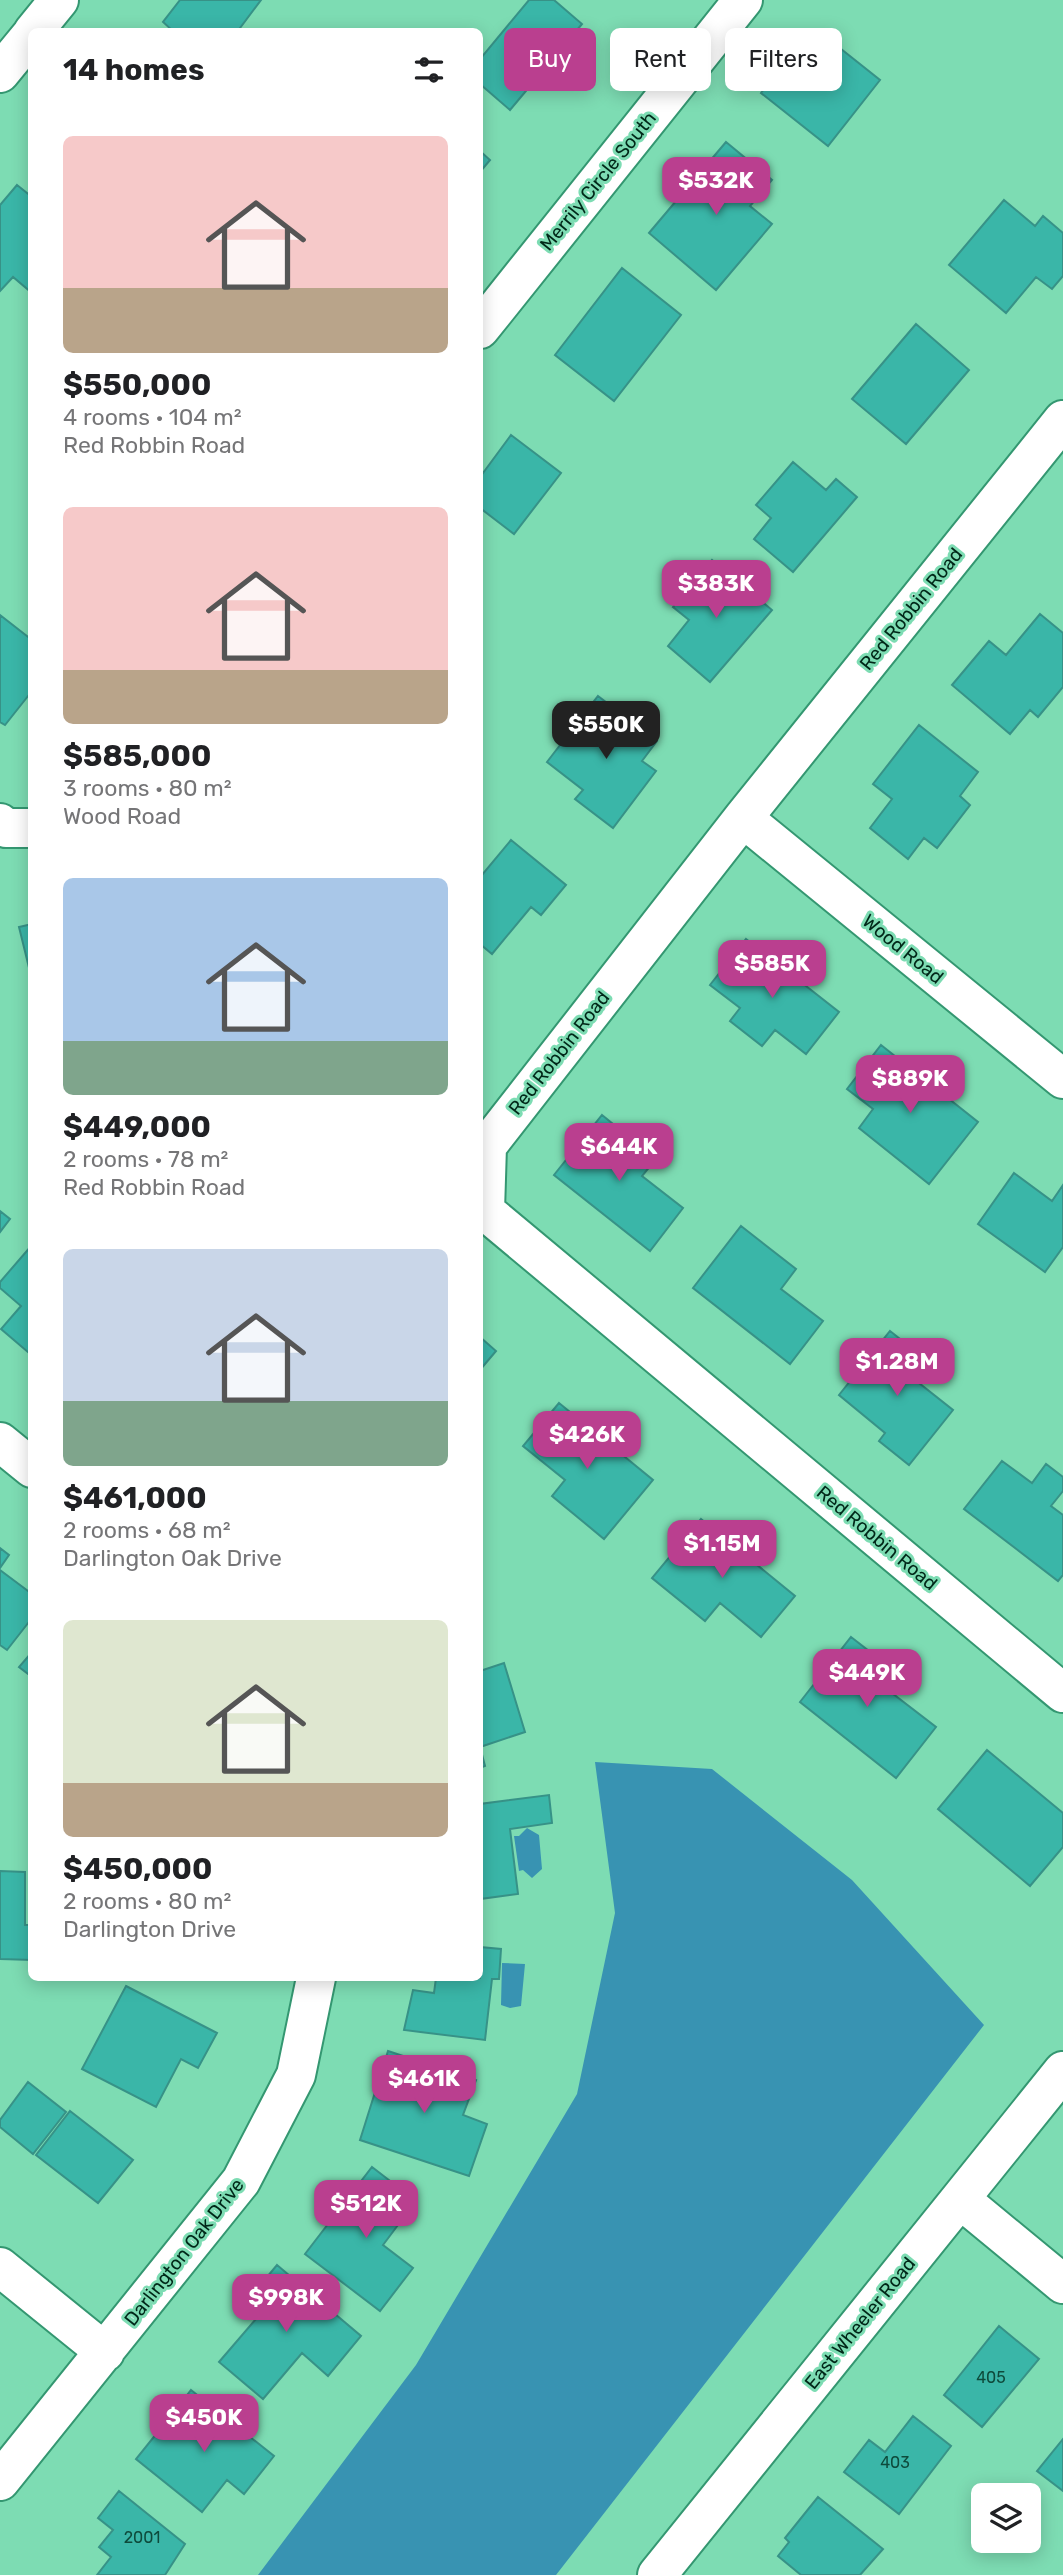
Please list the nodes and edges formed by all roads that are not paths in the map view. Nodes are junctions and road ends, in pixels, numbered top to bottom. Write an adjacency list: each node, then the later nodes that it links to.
1 (59, 0): 3 (street)
2 (743, 0): 6 (street, Merrily Circle South)
3 (36, 28)
4 (28, 38): 5 (street)
5 (0, 73)
6 (483, 325)
7 (1063, 420): 8 (street, Red Robbin Road)
8 (743, 818): 11 (street, Wood Road); 14 (street, Red Robbin Road)
9 (0, 823): 10 (street)
10 (28, 828)
11 (1063, 1079)
12 (0, 1442): 13 (street)
13 (28, 1465)
14 (1063, 1693)
15 (315, 1981): 20 (street, Darlington Oak Drive)
16 (1063, 2071): 17 (street, East Wheeler Road)
17 (960, 2199): 19 (street); 22 (street, East Wheeler Road)
18 (0, 2267): 20 (street)
19 (1063, 2284)
20 (105, 2352): 21 (street, Darlington Oak Drive)
21 (0, 2481)
22 (661, 2573)

